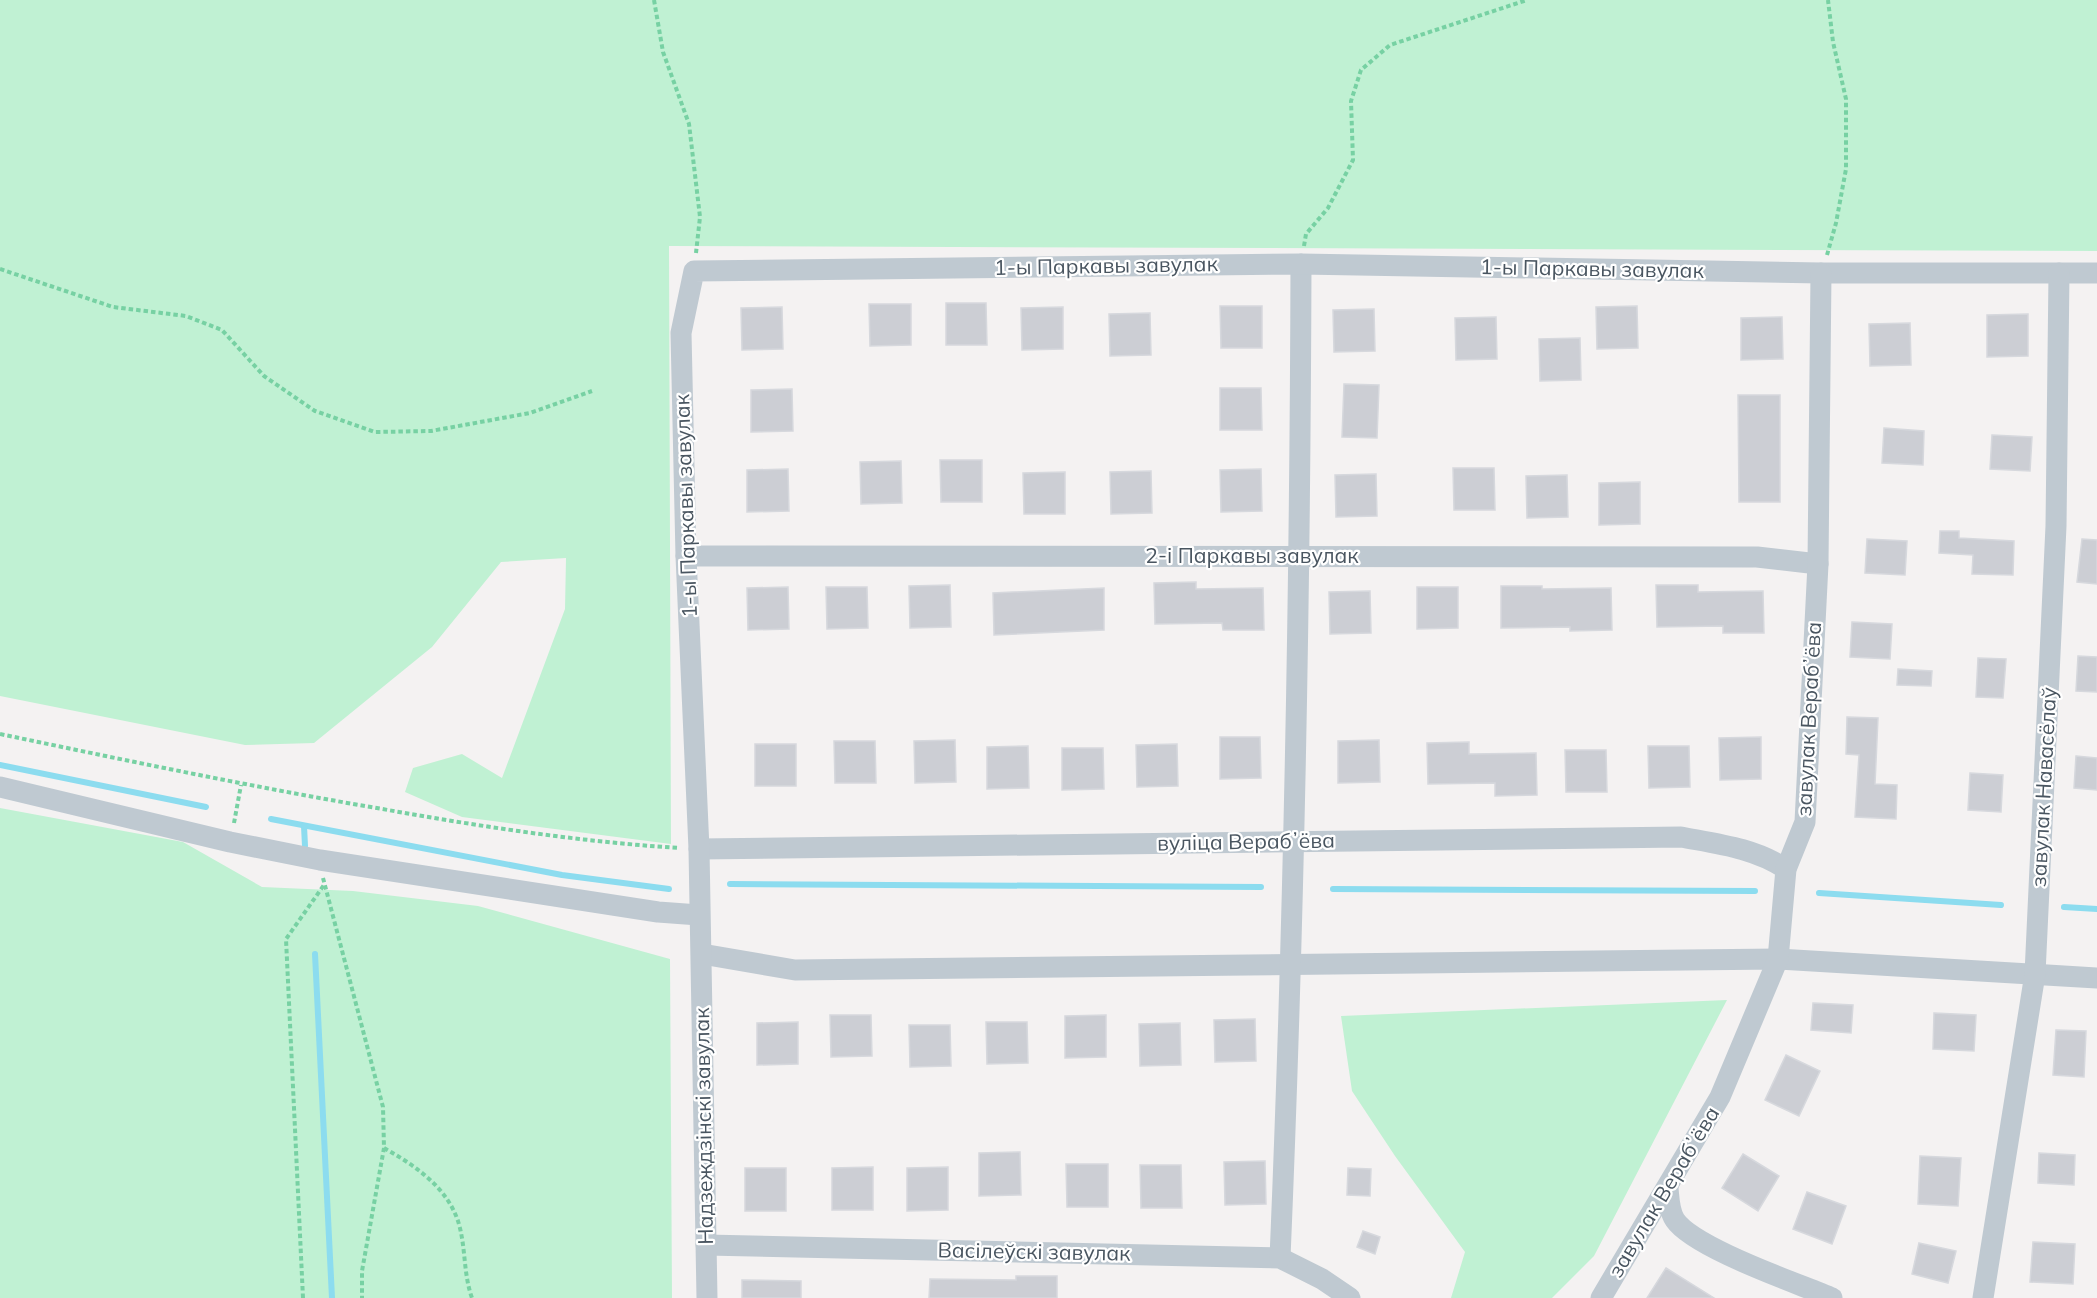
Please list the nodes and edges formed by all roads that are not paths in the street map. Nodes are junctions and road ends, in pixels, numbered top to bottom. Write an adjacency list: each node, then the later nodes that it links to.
1 (1301, 264): 2 (street, 1-ы Паркавы завулак); 5 (street, 1-ы Паркавы завулак); 6 (street)
2 (1821, 273): 3 (street, 1-ы Паркавы завулак); 7 (street, завулак Верабʼёва)
3 (2059, 273): 4 (street, 1-ы Паркавы завулак); 16 (street, завулак Навасёлаў)
4 (2097, 273)
5 (686, 556): 6 (street, 2-і Паркавы завулак); 10 (street, 1-ы Паркавы завулак)
6 (1300, 556): 7 (street, 2-і Паркавы завулак); 9 (street)
7 (1818, 564): 11 (street, завулак Верабʼёва)
8 (0, 787): 12 (street)
9 (1293, 842): 10 (street, вуліца Верабʼёва); 11 (street, вуліца Верабʼёва); 15 (street)
10 (699, 849): 12 (street, 1-ы Паркавы завулак)
11 (1786, 869): 14 (street, завулак Верабʼёва)
12 (699, 915): 13 (street, Надзеждзінскі завулак)
13 (702, 954): 15 (street); 19 (street, Надзеждзінскі завулак)
14 (1778, 959): 15 (street); 16 (street); 18 (street, завулак Верабʼёва)
15 (1292, 966): 20 (street)
16 (2035, 974): 17 (street); 25 (street, завулак Навасёлаў)
17 (2097, 978)
18 (1668, 1188): 23 (street, завулак Верабʼёва); 24 (street)
19 (706, 1245): 20 (street, Васілеўскі завулак); 21 (street, Надзеждзінскі завулак)
20 (1280, 1258): 22 (street, Васілеўскі завулак)
21 (707, 1298)
22 (1350, 1298)
23 (1601, 1298)
24 (1832, 1298)
25 (1983, 1298)

